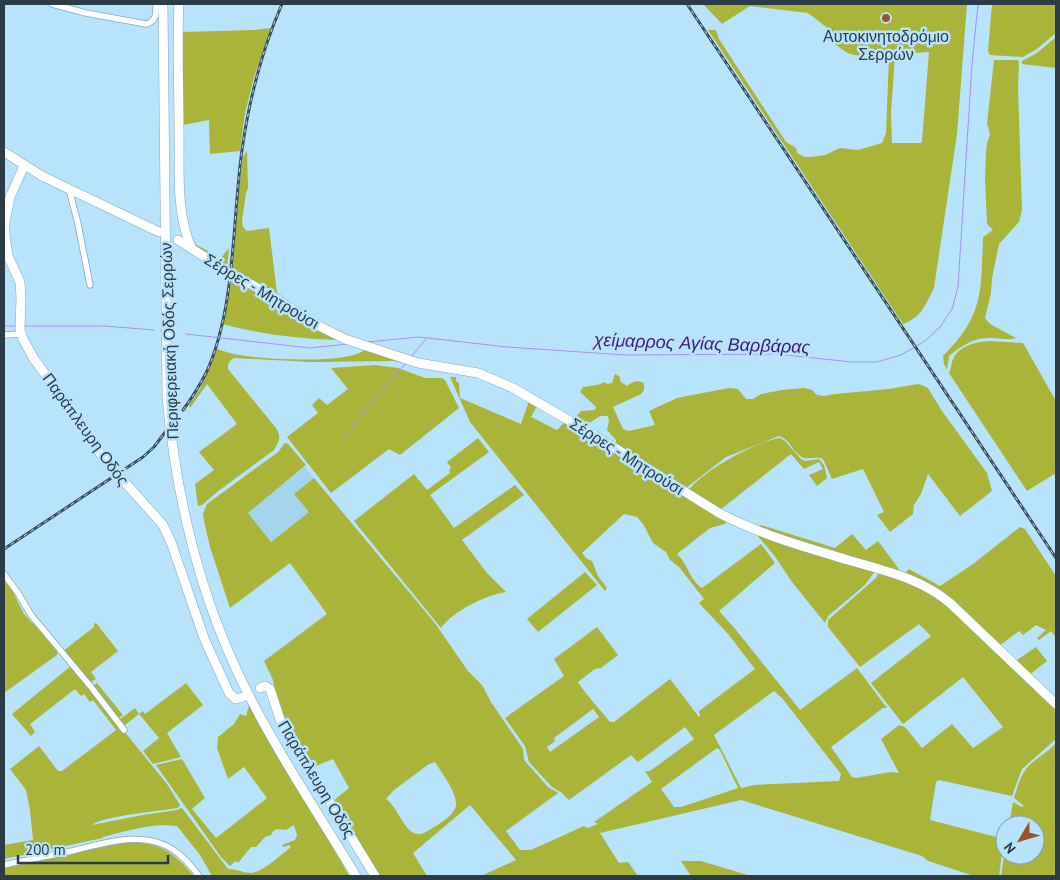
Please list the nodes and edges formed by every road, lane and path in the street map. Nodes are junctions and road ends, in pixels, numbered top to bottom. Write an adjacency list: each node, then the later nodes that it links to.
1 (52, 4): 2 (street)
2 (156, 4)
3 (162, 4): 21 (street, Περιφερειακή Οδός Σερρών)
4 (179, 4): 10 (street)
5 (4, 152): 6 (street)
6 (24, 166): 7 (street); 12 (street, Παράπλευρη Οδός)
7 (69, 189): 8 (street); 11 (street)
8 (159, 232)
9 (178, 240): 10 (street, Σέρρες - Μητρούσι)
10 (192, 248): 17 (street, Σέρρες - Μητρούσι)
11 (90, 285)
12 (20, 331): 13 (street); 16 (street, Παράπλευρη Οδός)
13 (4, 335)
14 (4, 574): 18 (street)
15 (260, 688): 22 (street, Παράπλευρη Οδός)
16 (243, 697)
17 (1056, 704)
18 (124, 730)
19 (4, 865): 20 (street)
20 (200, 876)
21 (356, 876)
22 (376, 876)

